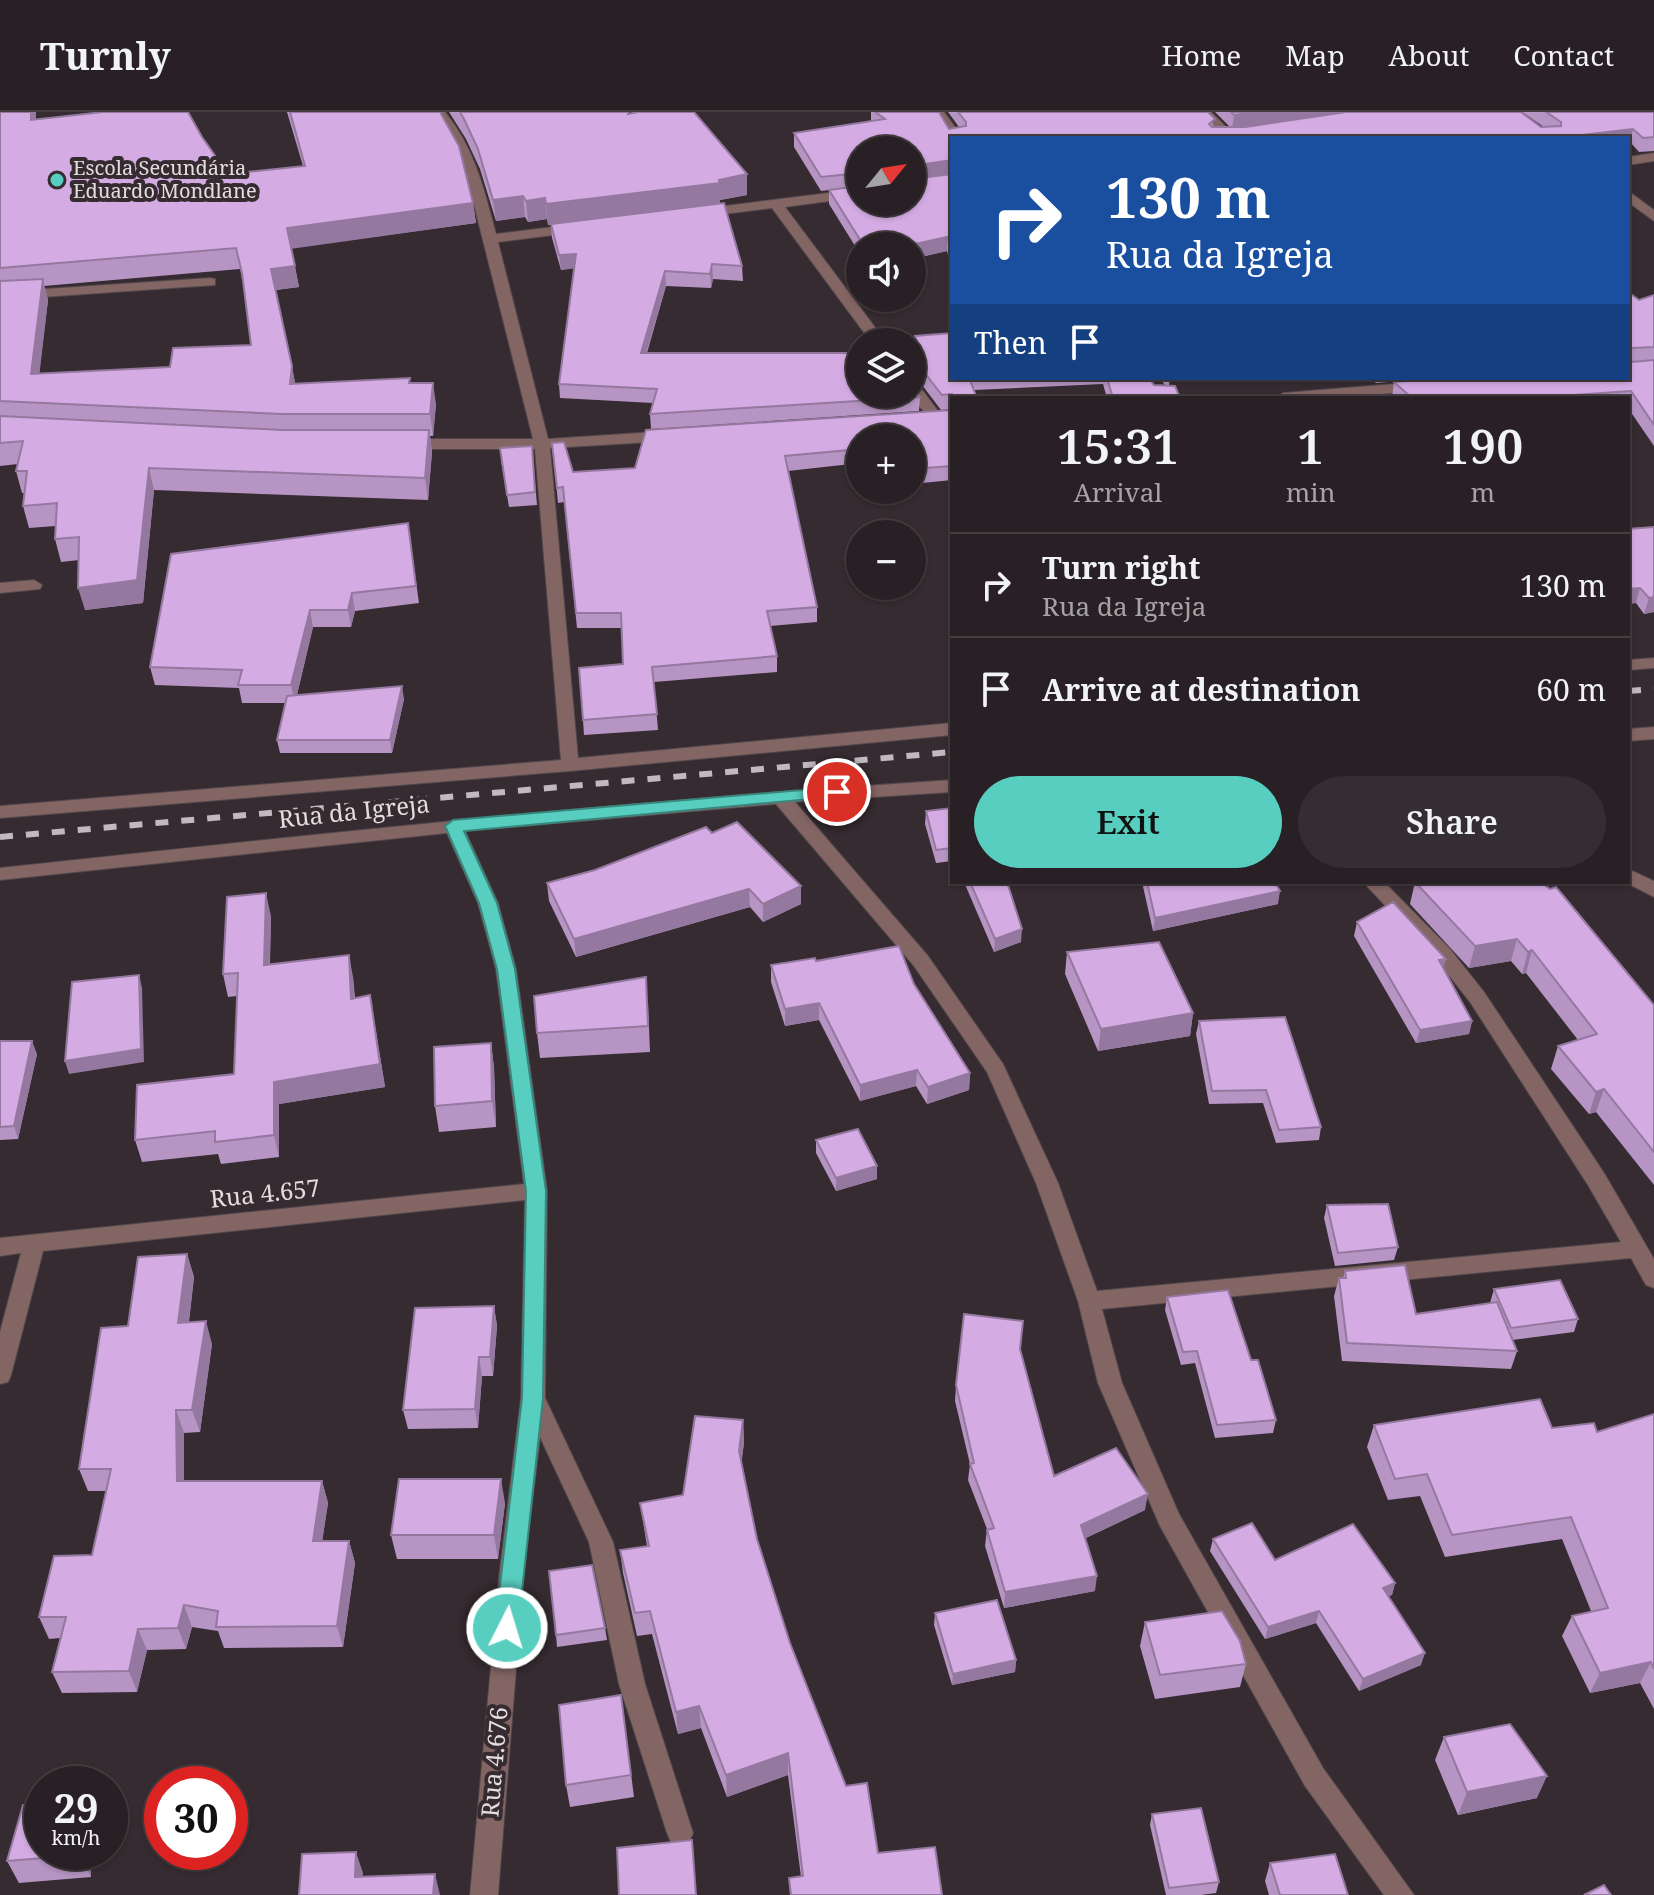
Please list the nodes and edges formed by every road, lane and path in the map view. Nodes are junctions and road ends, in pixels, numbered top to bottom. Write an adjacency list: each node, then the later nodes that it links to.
1 (438, 112): 14 (street)
2 (938, 112): 4 (street)
3 (1204, 112): 5 (street)
4 (955, 136)
5 (1229, 136)
6 (1654, 157): 7 (street)
7 (1630, 161)
8 (846, 195): 10 (street)
9 (1630, 197): 12 (street)
10 (776, 204): 11 (street); 17 (street)
11 (686, 215)
12 (1654, 217)
13 (596, 226): 14 (street)
14 (490, 239): 22 (street)
15 (210, 282): 16 (street)
16 (0, 296)
17 (869, 328)
18 (1436, 386): 19 (street)
19 (1308, 396)
20 (684, 435): 22 (street)
21 (391, 444): 22 (street)
22 (542, 444): 30 (street)
23 (34, 585): 24 (street)
24 (0, 588)
25 (1654, 663): 26 (street)
26 (1630, 665)
27 (950, 729): 30 (street)
28 (1654, 733): 29 (street)
29 (1630, 735)
30 (570, 765): 33 (street)
31 (950, 786): 32 (street, Rua da Igreja)
32 (779, 796): 34 (street, Rua da Igreja); 44 (street)
33 (0, 812)
34 (453, 826): 35 (street, Rua da Igreja); 39 (street, Rua 4.676)
35 (0, 874)
36 (1630, 876): 38 (street)
37 (1375, 884): 42 (street)
38 (1654, 890)
39 (536, 1191): 40 (street, Rua 4.657); 46 (street, Rua 4.676)
40 (34, 1245): 41 (street, Rua 4.657); 45 (street)
41 (0, 1247)
42 (1636, 1249): 43 (street); 44 (street)
43 (1654, 1279)
44 (1089, 1301): 49 (street)
45 (0, 1375)
46 (533, 1398): 47 (street); 48 (street, Rua 4.676)
47 (680, 1833)
48 (484, 1895)
49 (1400, 1895)

